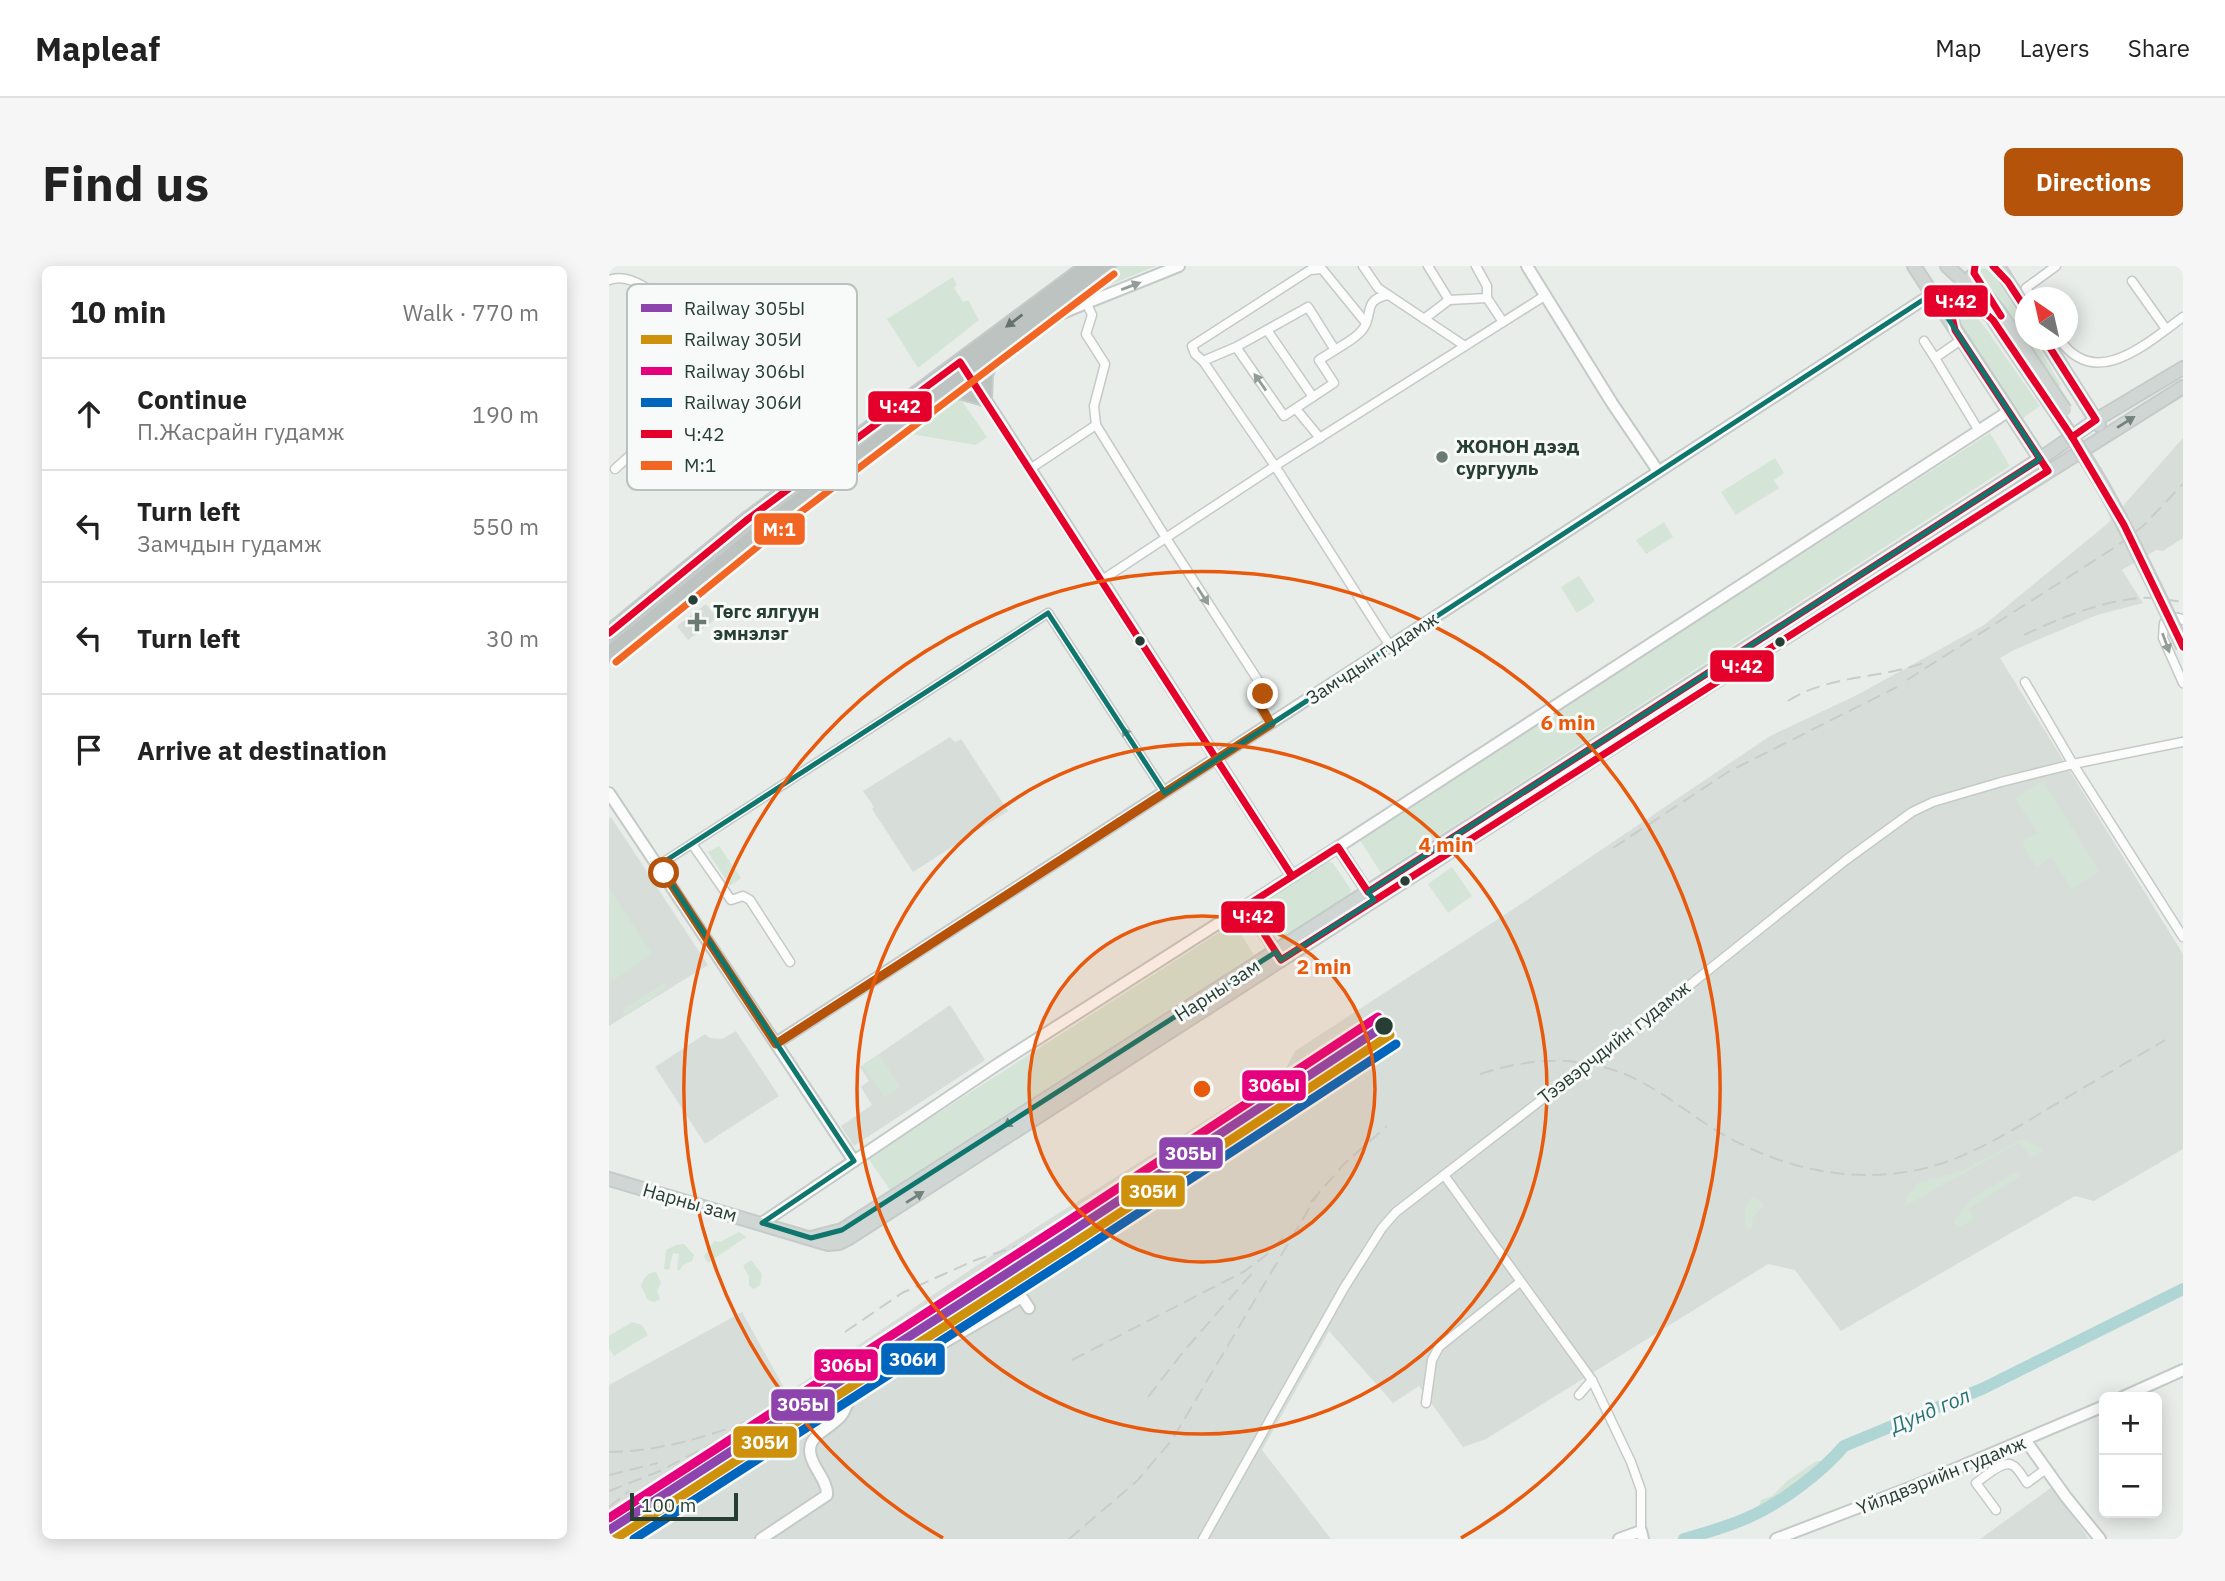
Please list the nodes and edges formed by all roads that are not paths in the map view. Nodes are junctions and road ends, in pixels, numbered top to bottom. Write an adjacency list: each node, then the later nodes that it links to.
1 (1088, 266): 44 (highway, one-way to 44)
2 (1108, 266): 32 (highway)
3 (1179, 266): 25 (street, one-way to 3)
4 (1363, 266): 21 (street)
5 (1428, 266): 24 (street)
6 (1476, 266): 23 (street)
7 (1527, 266): 22 (street)
8 (1914, 266): 20 (main road)
9 (1947, 266): 26 (main road)
10 (1961, 266): 19 (main road)
11 (1975, 266): 19 (main road)
12 (1996, 266): 17 (main road)
13 (2056, 266): 18 (street)
14 (609, 280): 16 (street)
15 (2131, 281): 31 (street)
16 (638, 284)
17 (2015, 287)
18 (2027, 287)
19 (1984, 291): 26 (main road)
20 (1932, 294): 34 (main road); 64 (street, Замчдын гудамж)
21 (1388, 295): 28 (street); 30 (street)
22 (1546, 295): 29 (street); 64 (street)
23 (1487, 298): 24 (street); 29 (street)
24 (1450, 300): 28 (street)
25 (1086, 302): 32 (street); 53 (street)
26 (1995, 313): 34 (main road); 71 (main road, bridge); 74 (main road, bridge)
27 (2183, 317): 31 (street)
28 (1424, 319): 36 (street)
29 (1503, 322): 36 (street)
30 (1366, 323): 38 (street); 43 (street)
31 (2166, 329): 40 (street)
32 (1023, 330): 41 (highway)
33 (1267, 330): 37 (street); 38 (street); 48 (street)
34 (1957, 336): 42 (street); 51 (main road)
35 (1924, 341): 42 (street)
36 (1465, 346): 56 (street)
37 (1236, 347): 43 (street); 50 (street, one-way to 37)
38 (1335, 350): 48 (street)
39 (2051, 350): 52 (main road)
40 (2068, 350)
41 (995, 351): 44 (highway); 49 (highway)
42 (1935, 358): 54 (street)
43 (1203, 361): 61 (street)
44 (964, 366): 47 (highway); 49 (street); 57 (highway)
45 (2183, 368): 52 (main road, Нарны зам)
46 (2183, 387): 55 (main road, Нарны зам, one-way to 46)
47 (937, 395): 49 (highway); 58 (highway)
48 (1313, 397): 50 (street)
49 (984, 398): 63 (street)
50 (1296, 409): 56 (street)
51 (2010, 411): 54 (street); 60 (main road)
52 (2096, 420): 55 (main road); 60 (main road, Нарны зам)
53 (1096, 425): 63 (street); 68 (street)
54 (1979, 431): 85 (street)
55 (2106, 435): 65 (main road, Нарны зам)
56 (1320, 438): 61 (street)
57 (857, 440)
58 (857, 456)
59 (627, 458): 62 (street)
60 (2040, 458): 65 (main road); 88 (main road, Нарны зам)
61 (1275, 466): 68 (street); 73 (street)
62 (615, 469)
63 (1030, 469): 69 (street)
64 (1658, 471): 73 (street, Замчдын гудамж)
65 (2048, 471): 88 (main road, Нарны зам)
66 (787, 490): 72 (highway)
67 (812, 490): 75 (highway)
68 (1166, 538): 69 (street); 78 (street, one-way to 78)
69 (1103, 580): 80 (street)
70 (2183, 620): 77 (street, one-way to 77)
71 (2183, 629)
72 (609, 633)
73 (1390, 646): 78 (street, Замчдын гудамж)
74 (2183, 647)
75 (609, 654)
76 (2025, 682): 81 (street)
77 (2183, 683)
78 (1271, 724): 80 (street, Замчдын гудамж)
79 (2183, 742): 81 (street, Тээвэрчдийн гудамж)
80 (1216, 760): 83 (street, Замчдын гудамж); 87 (street)
81 (2073, 764): 90 (street); 95 (street, Тээвэрчдийн гудамж)
82 (609, 793): 86 (street)
83 (1165, 793): 84 (street, one-way to 84); 93 (street, Замчдын гудамж)
84 (692, 844): 86 (street); 92 (street)
85 (1338, 847): 87 (street); 88 (street)
86 (659, 865): 93 (street)
87 (1292, 876): 89 (street)
88 (1371, 896): 91 (main road, Нарны зам)
89 (1246, 906): 91 (street); 94 (street)
90 (2183, 937)
91 (1279, 956): 97 (main road, Нарны зам)
92 (790, 962)
93 (776, 1044): 94 (street)
94 (854, 1161): 97 (street)
95 (1444, 1175): 98 (street); 111 (street, Тээвэрчдийн гудамж)
96 (609, 1179): 97 (main road, Нарны зам)
97 (762, 1223)
98 (1520, 1282): 101 (street); 104 (street)
99 (1029, 1308): 110 (street)
100 (2183, 1370): 102 (street)
101 (1592, 1380): 103 (street); 109 (street)
102 (2134, 1392)
103 (1579, 1395)
104 (1426, 1403)
105 (2099, 1408): 106 (street, Yйлдвэрийн гудамж)
106 (2026, 1441): 107 (street); 113 (street, Yйлдвэрийн гудамж)
107 (2046, 1469): 108 (street); 114 (street)
108 (1996, 1510)
109 (1642, 1536): 112 (street)
110 (761, 1539)
111 (1203, 1539)
112 (1619, 1539)
113 (1776, 1539)
114 (2100, 1539)

